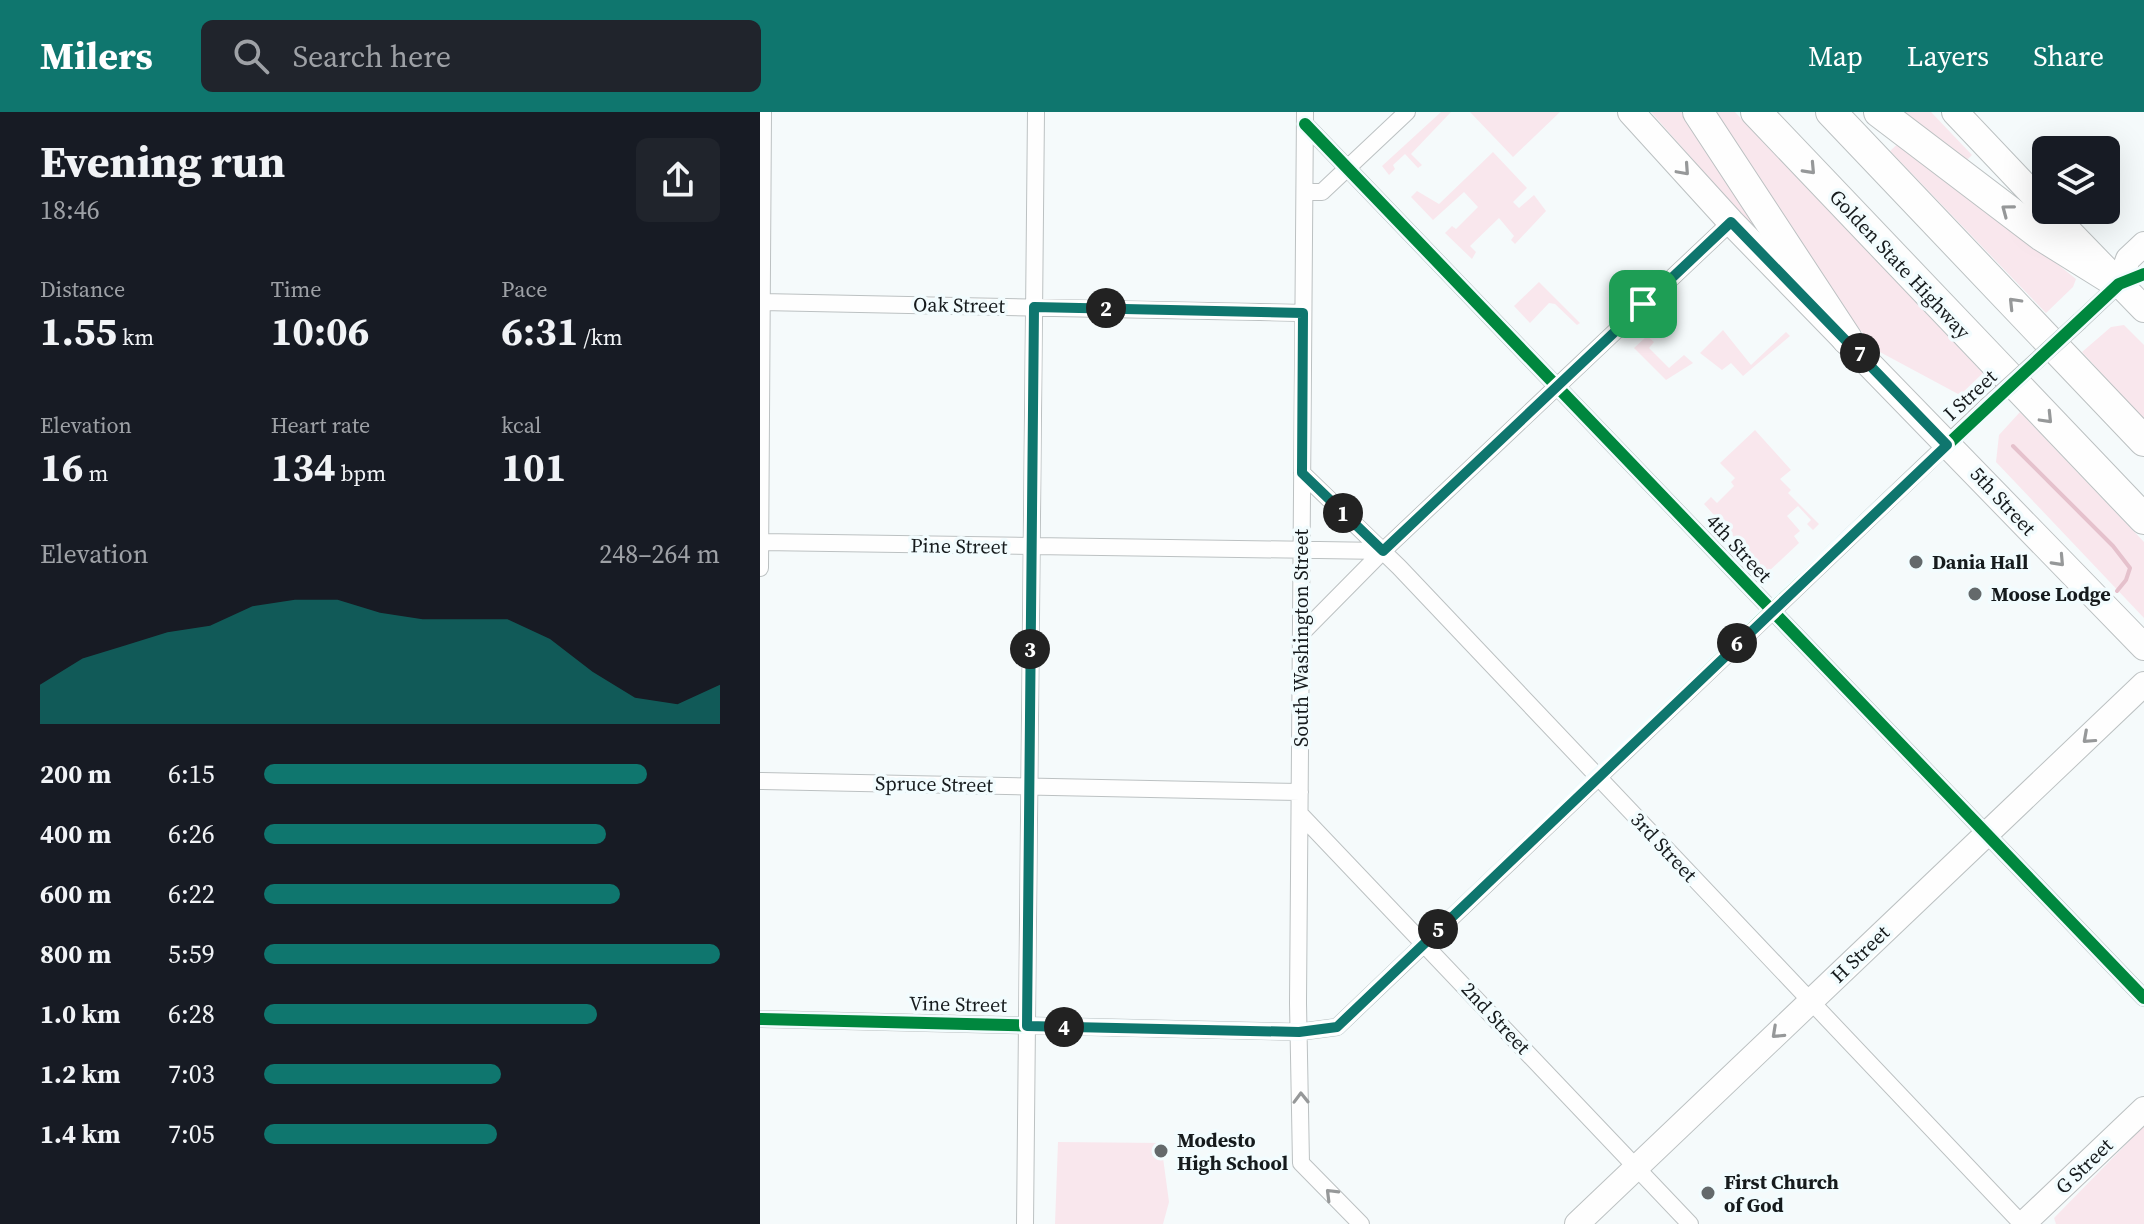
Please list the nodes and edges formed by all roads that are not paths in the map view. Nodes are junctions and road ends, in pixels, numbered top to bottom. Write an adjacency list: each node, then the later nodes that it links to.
1 (763, 112): 18 (street)
2 (1036, 112): 19 (street)
3 (1407, 112): 11 (street)
4 (1631, 112): 14 (main road, 5th Street, one-way to 14)
5 (1698, 112): 22 (highway)
6 (1756, 112): 27 (highway, Golden State Highway, one-way to 27)
7 (1831, 112): 24 (highway, one-way to 7)
8 (1879, 112): 17 (highway, one-way to 8)
9 (1955, 112): 13 (main road)
10 (1305, 118): 11 (street, 4th Street); 12 (street, South Washington Street)
11 (1349, 168): 12 (street); 23 (street, 4th Street)
12 (1305, 192): 21 (street, South Washington Street)
13 (2032, 193)
14 (1731, 222): 22 (main road, 5th Street); 23 (street)
15 (2065, 224): 17 (main road)
16 (2144, 244): 17 (main road, I Street)
17 (2132, 279): 20 (main road); 25 (street, I Street, bridge)
18 (761, 302): 19 (street, Oak Street); 28 (street)
19 (1034, 307): 21 (street, Oak Street); 29 (street)
20 (2144, 309)
21 (1303, 313): 26 (street, South Washington Street)
22 (1847, 339): 25 (main road, 5th Street)
23 (1558, 386): 30 (street); 33 (street, 4th Street)
24 (2144, 441)
25 (1947, 445): 33 (street, I Street); 35 (main road, 5th Street, one-way to 35)
26 (1302, 473): 30 (street, 3rd Street); 31 (street, South Washington Street)
27 (2144, 519)
28 (760, 542): 29 (street, Pine Street); 32 (street)
29 (1031, 547): 31 (street, Pine Street); 39 (street)
30 (1383, 551): 31 (street, Pine Street); 34 (street); 37 (street, 3rd Street)
31 (1301, 552): 34 (street, South Washington Street)
32 (760, 568)
33 (1770, 611): 37 (street, I Street); 42 (street, 4th Street)
34 (1301, 634): 40 (street, South Washington Street)
35 (2144, 647)
36 (2144, 684): 42 (main road, H Street, one-way to 42)
37 (1598, 777): 43 (street, I Street); 45 (street, 3rd Street)
38 (760, 781): 39 (street, Spruce Street)
39 (1028, 786): 40 (street, Spruce Street); 47 (street)
40 (1300, 792): 41 (street, South Washington Street)
41 (1300, 814): 43 (street, 2nd Street); 48 (street, South Washington Street)
42 (1986, 835): 44 (street, 4th Street); 45 (main road, H Street)
43 (1425, 942): 48 (street, I Street); 50 (street, 2nd Street)
44 (2144, 998)
45 (1811, 1001): 50 (main road, H Street, one-way to 50); 55 (street, 3rd Street)
46 (760, 1019): 47 (street, Vine Street)
47 (1027, 1026): 48 (street, Vine Street); 51 (street)
48 (1299, 1032): 52 (street, South Washington Street, one-way to 48)
49 (2144, 1109): 55 (main road, G Street)
50 (1635, 1167): 53 (main road, H Street); 54 (street, 2nd Street)
51 (1025, 1224)
52 (1361, 1224)
53 (1577, 1224)
54 (1690, 1224)
55 (2023, 1224)

